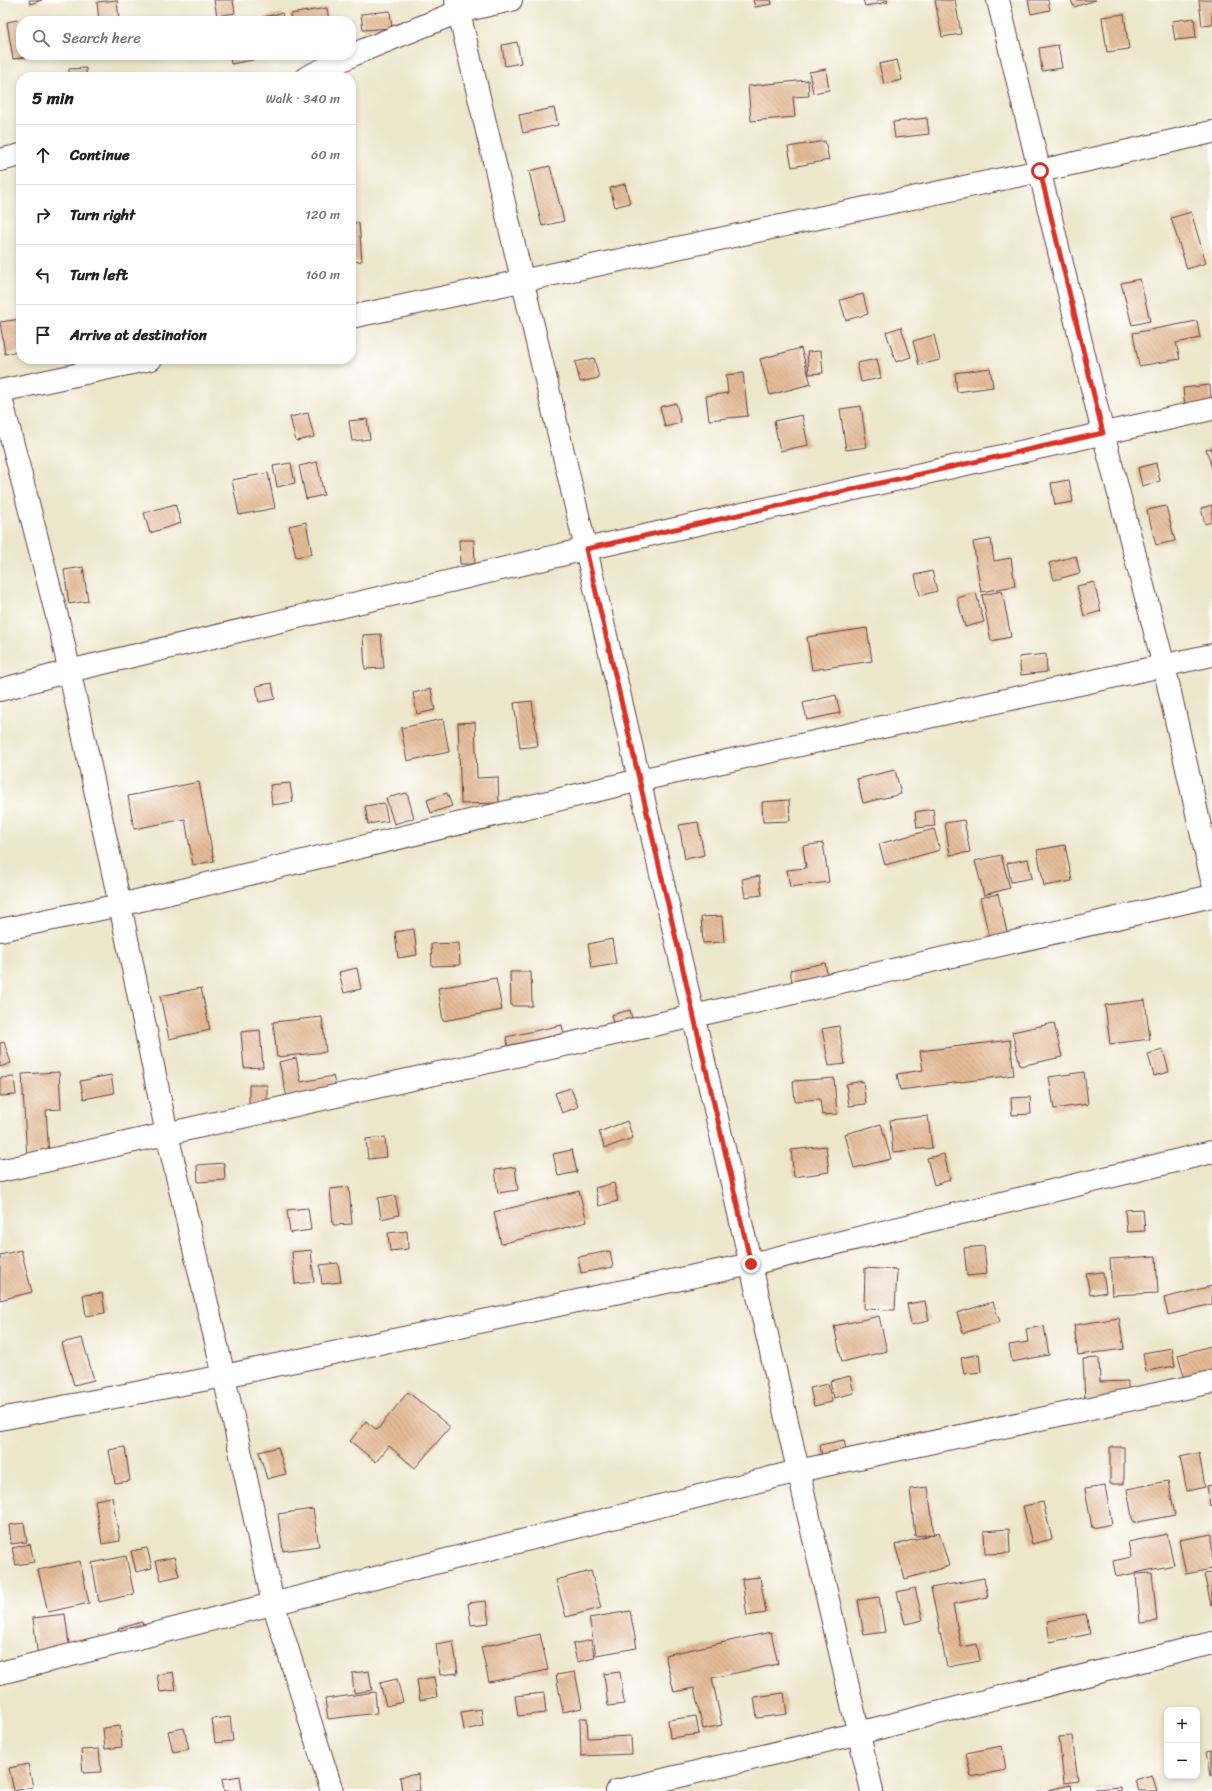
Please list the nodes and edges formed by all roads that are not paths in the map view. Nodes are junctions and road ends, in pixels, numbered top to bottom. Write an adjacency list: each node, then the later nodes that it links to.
1 (511, 0): 3 (street)
2 (998, 0): 10 (street)
3 (457, 6): 4 (street); 11 (street)
4 (356, 53)
5 (342, 60): 6 (street)
6 (317, 72)
7 (1212, 132): 10 (street)
8 (16, 156): 9 (street)
9 (0, 160)
10 (1040, 171): 11 (street); 17 (street)
11 (522, 281): 12 (street); 18 (street)
12 (356, 316)
13 (127, 364): 14 (street)
14 (0, 391)
15 (0, 394): 21 (street)
16 (1212, 409): 17 (street)
17 (1103, 433): 18 (street); 20 (street)
18 (586, 549): 21 (street); 23 (street)
19 (1212, 655): 20 (street)
20 (1164, 666): 23 (street); 24 (street)
21 (69, 671): 22 (street); 26 (street)
22 (0, 690)
23 (640, 780): 26 (street); 28 (street)
24 (1212, 880)
25 (1212, 896): 28 (street)
26 (120, 904): 27 (street); 29 (street)
27 (0, 930)
28 (694, 1016): 29 (street); 32 (street)
29 (167, 1134): 31 (street); 33 (street)
30 (1212, 1152): 32 (street)
31 (0, 1171)
32 (751, 1264): 33 (street); 36 (street)
33 (224, 1376): 35 (street); 37 (street)
34 (1212, 1382): 36 (street)
35 (0, 1419)
36 (798, 1471): 37 (street); 40 (street)
37 (273, 1603): 39 (street); 41 (street)
38 (1212, 1643): 40 (street)
39 (0, 1673)
40 (859, 1733): 42 (street); 43 (street)
41 (332, 1791)
42 (617, 1791)
43 (872, 1791)

